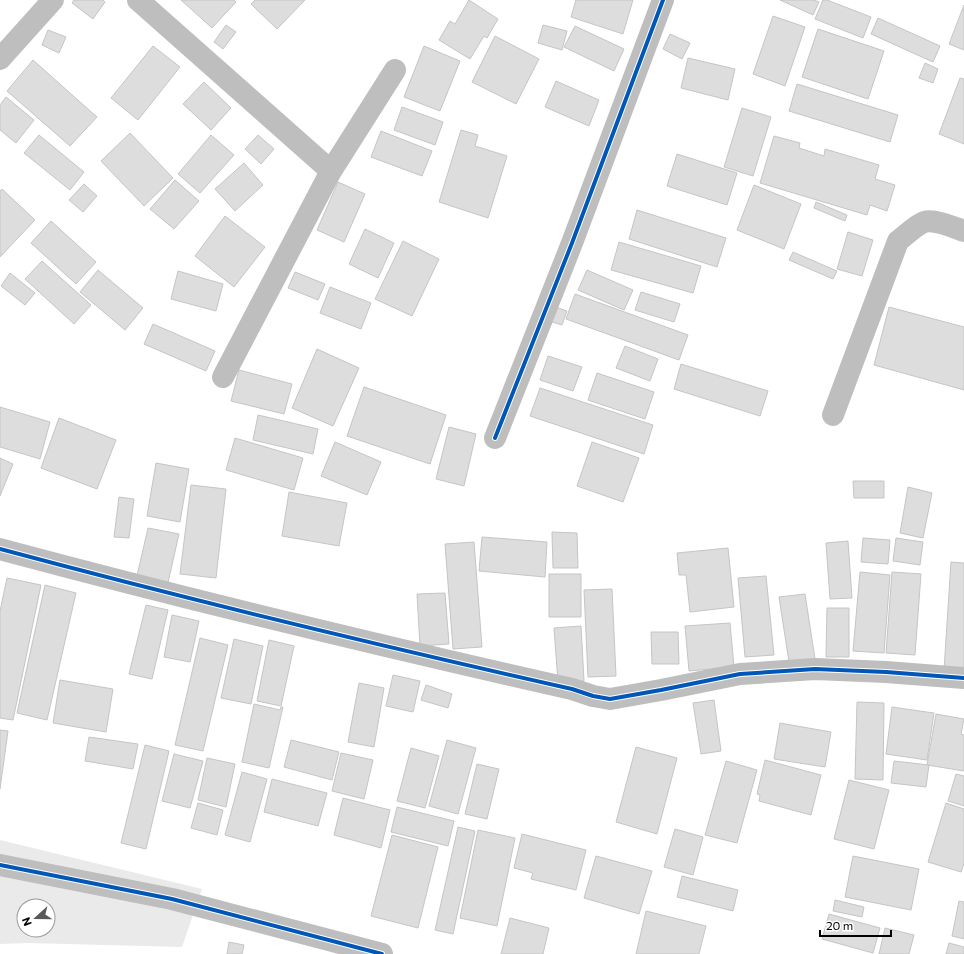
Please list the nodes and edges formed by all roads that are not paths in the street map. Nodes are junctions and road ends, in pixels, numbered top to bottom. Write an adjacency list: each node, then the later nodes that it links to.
1 (53, 0): 4 (street)
2 (138, 0): 6 (street)
3 (663, 0): 10 (street)
4 (0, 59)
5 (395, 70): 6 (street)
6 (331, 171): 8 (street)
7 (964, 231): 9 (street)
8 (223, 378)
9 (832, 415)
10 (495, 438)
11 (0, 549): 12 (street)
12 (964, 678)
13 (0, 865): 14 (street)
14 (382, 954)

